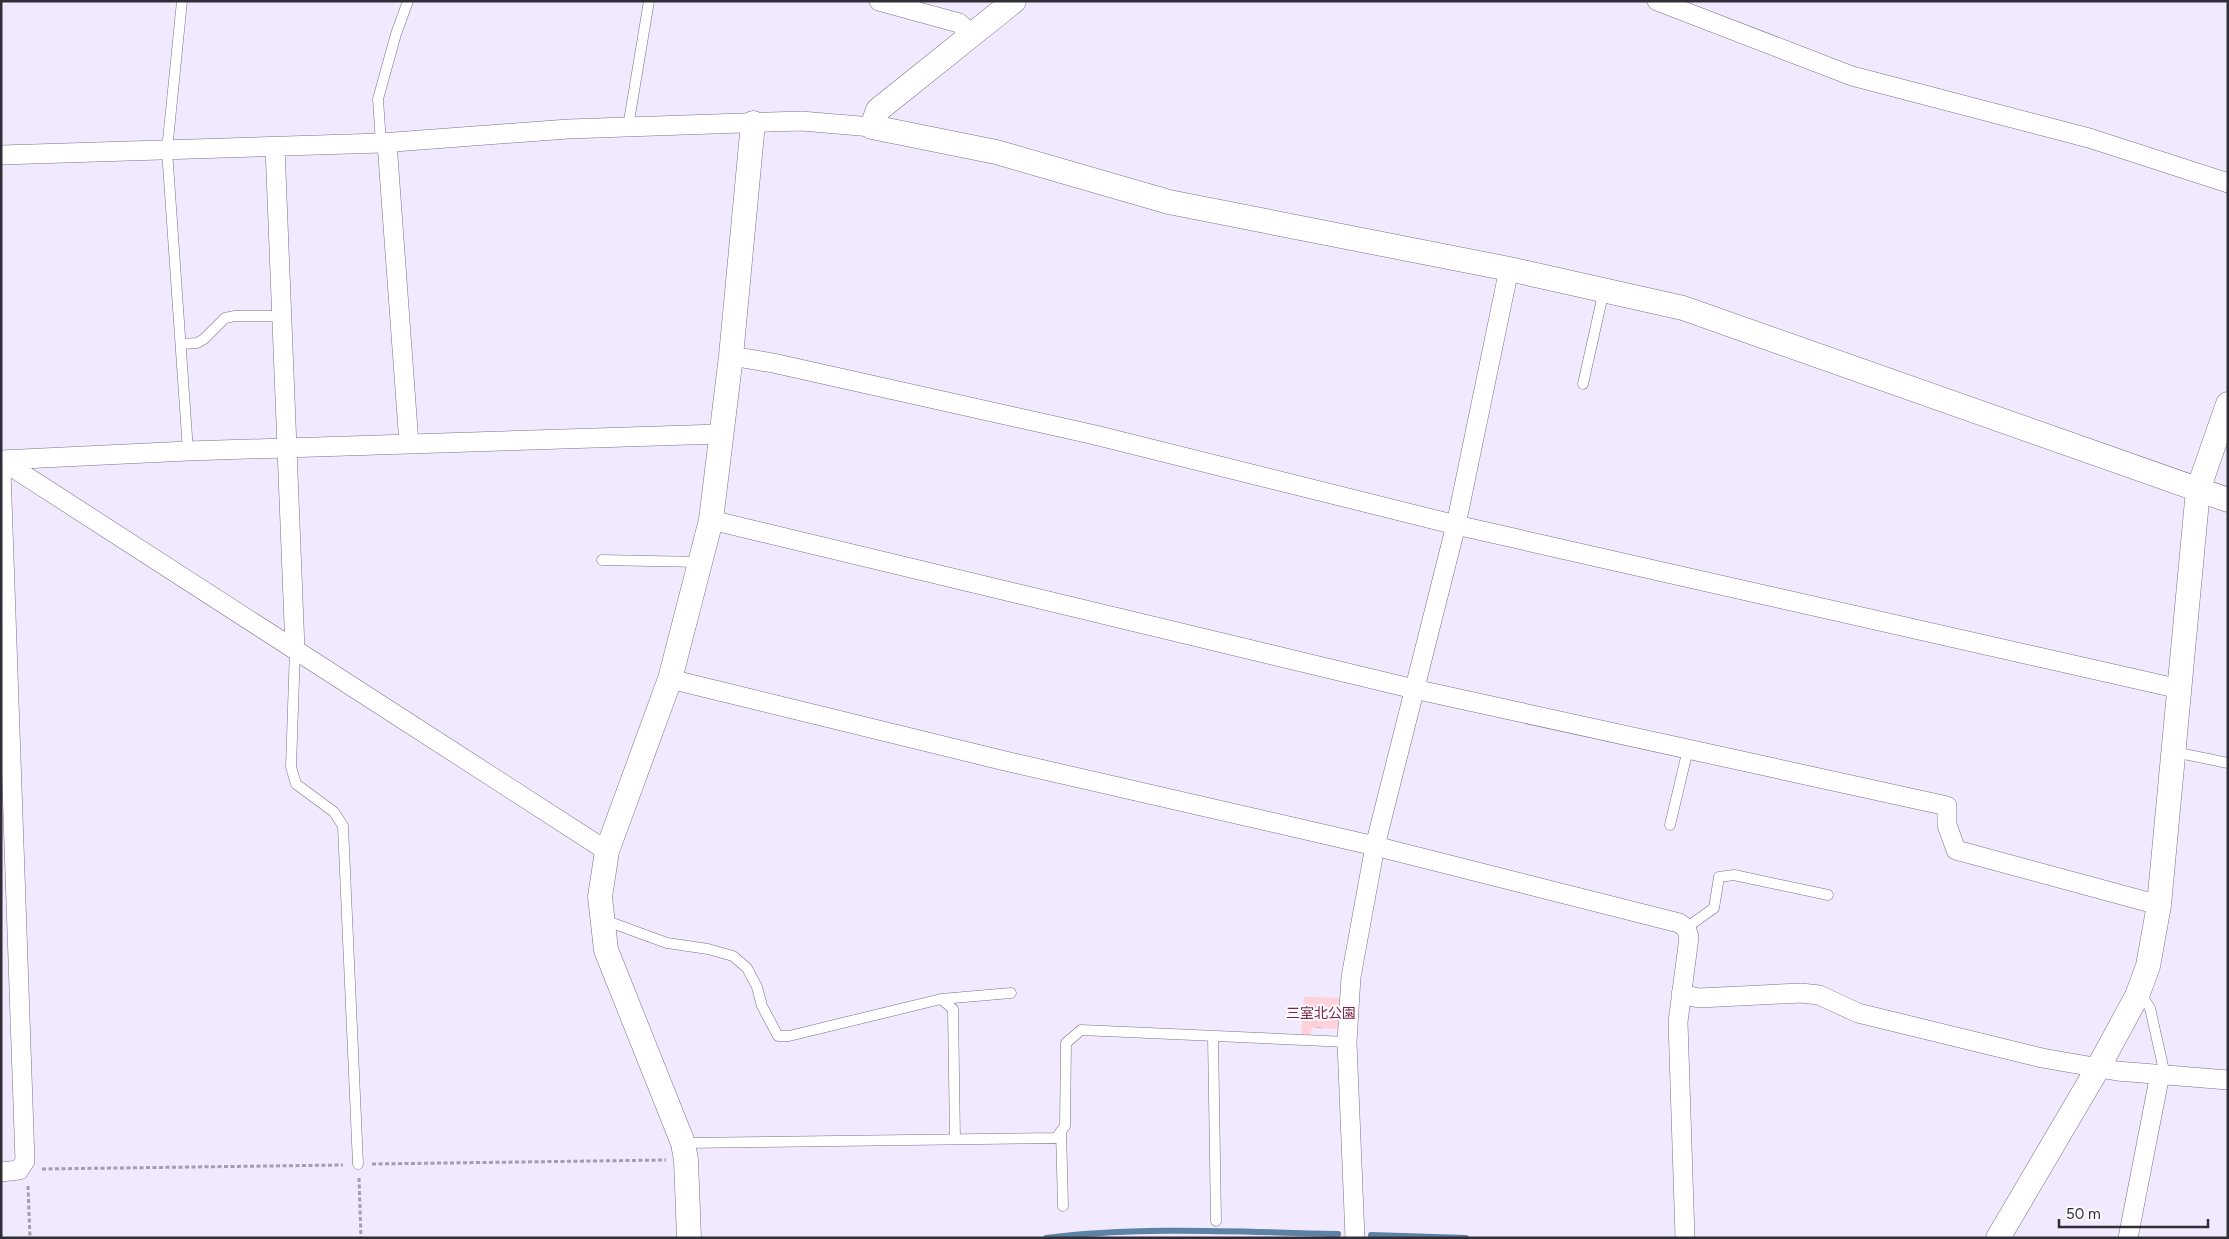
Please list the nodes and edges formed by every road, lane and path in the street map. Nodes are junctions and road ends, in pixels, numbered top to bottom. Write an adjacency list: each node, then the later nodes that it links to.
1 (182, 1): 13 (lane)
2 (408, 1): 11 (lane)
3 (648, 1): 9 (lane)
4 (879, 1): 7 (street)
5 (1014, 1): 7 (street)
6 (1658, 1): 15 (street)
7 (971, 34): 10 (street)
8 (753, 123): 9 (street); 10 (street); 20 (street)
9 (628, 127): 11 (street)
10 (872, 127): 16 (street)
11 (384, 143): 12 (street); 24 (street)
12 (275, 147): 13 (street); 18 (street)
13 (167, 150): 14 (street); 19 (lane)
14 (1, 155)
15 (2228, 183)
16 (1509, 269): 17 (street); 32 (street)
17 (1604, 290): 21 (lane); 29 (street)
18 (282, 316): 19 (lane); 25 (street)
19 (181, 344): 26 (lane)
20 (730, 356): 23 (street); 32 (street)
21 (1583, 384)
22 (2228, 404): 29 (street)
23 (720, 434): 24 (street); 31 (street)
24 (409, 444): 25 (street)
25 (287, 448): 26 (street); 35 (street)
26 (188, 451): 27 (street)
27 (1, 460): 35 (street)
28 (1, 471): 44 (street)
29 (2198, 490): 30 (street); 38 (street)
30 (2228, 500)
31 (710, 520): 34 (street); 37 (street)
32 (1456, 525): 37 (street); 38 (street)
33 (602, 560): 34 (lane)
34 (700, 562): 36 (street)
35 (295, 650): 45 (street); 63 (lane)
36 (670, 680): 43 (street); 45 (street)
37 (1414, 689): 39 (street); 43 (street)
38 (2180, 689): 40 (street)
39 (1688, 749): 42 (lane); 47 (street)
40 (2174, 752): 41 (lane); 47 (street)
41 (2228, 763)
42 (1670, 825)
43 (1375, 846): 49 (street); 56 (street)
44 (7, 848): 50 (street)
45 (607, 850): 48 (street)
46 (1828, 895): 49 (lane)
47 (2159, 905): 53 (street)
48 (603, 919): 54 (lane); 62 (street)
49 (1686, 928): 52 (street)
50 (10, 957): 64 (street)
51 (1011, 993): 54 (lane)
52 (1681, 994): 57 (street); 71 (street)
53 (2137, 996): 57 (street); 58 (lane)
54 (941, 999): 61 (lane)
55 (1213, 1036): 56 (lane); 60 (lane); 66 (lane)
56 (1347, 1042): 70 (street)
57 (2098, 1068): 58 (street); 72 (street)
58 (2163, 1074): 59 (street); 73 (street)
59 (2228, 1080)
60 (1061, 1131): 61 (lane); 65 (lane)
61 (955, 1139): 62 (lane)
62 (683, 1143): 69 (street)
63 (358, 1164): 68 (path)
64 (10, 1171): 67 (path)
65 (1063, 1206)
66 (1216, 1221)
67 (30, 1238)
68 (361, 1238)
69 (689, 1238)
70 (1355, 1238)
71 (1685, 1238)
72 (1998, 1238)
73 (2128, 1238)

